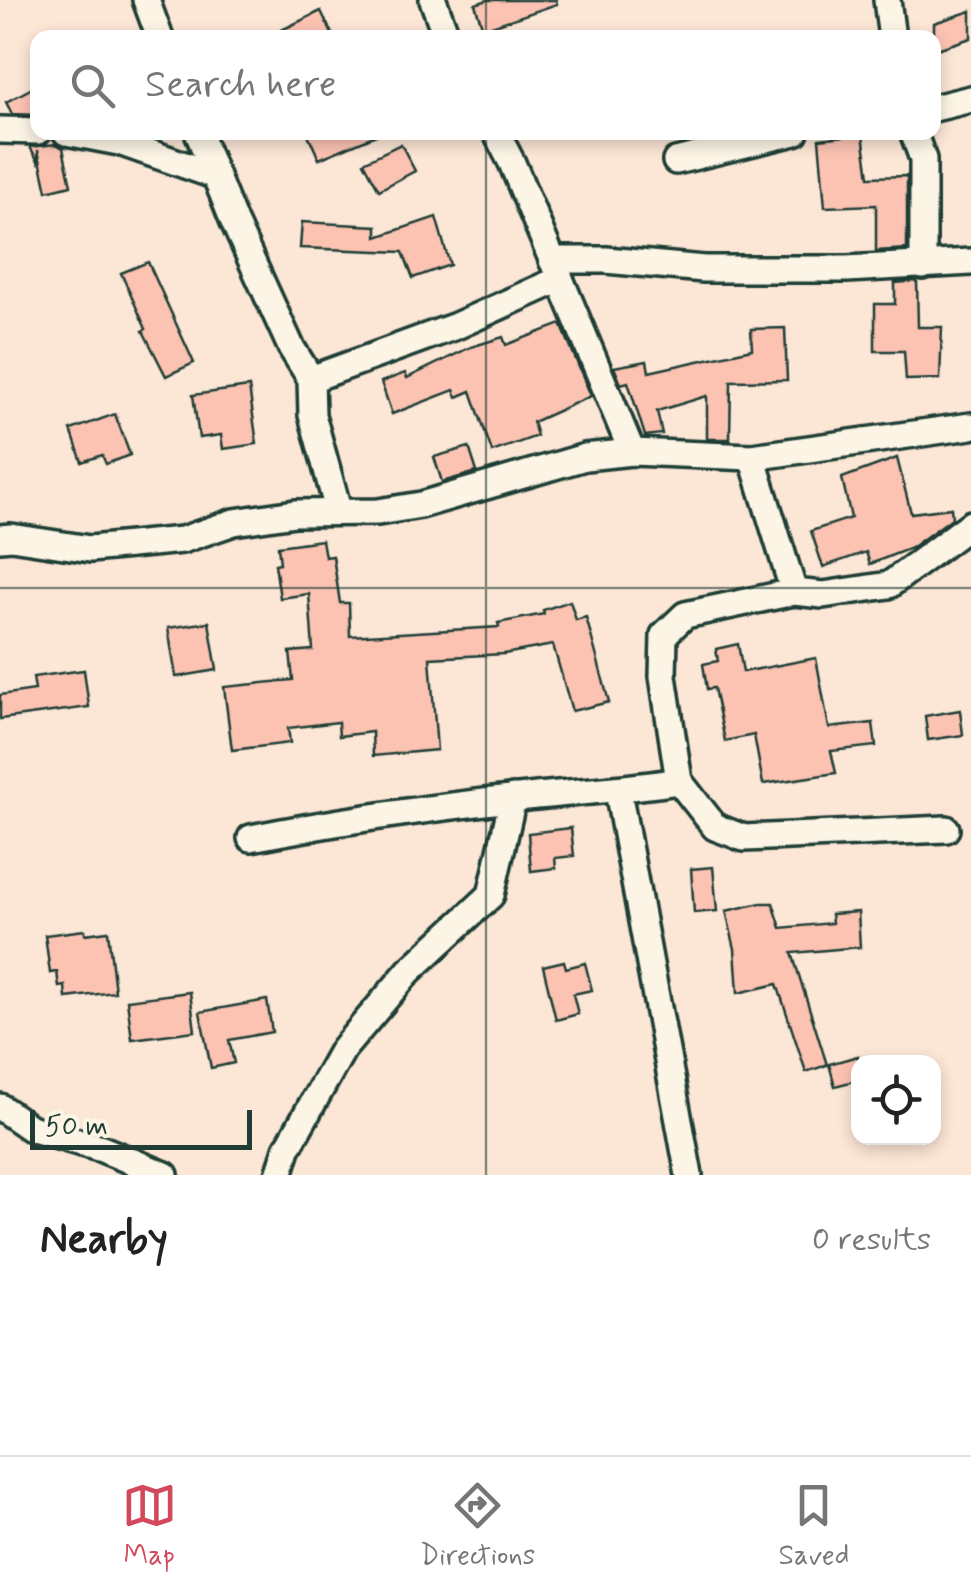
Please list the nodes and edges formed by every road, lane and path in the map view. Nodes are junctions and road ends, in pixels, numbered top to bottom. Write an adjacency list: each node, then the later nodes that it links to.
1 (146, 0): 4 (street)
2 (433, 0): 5 (street)
3 (887, 0): 6 (street)
4 (157, 30)
5 (444, 30)
6 (891, 30)
7 (971, 99): 8 (street)
8 (941, 106)
9 (0, 130): 10 (street)
10 (30, 131)
11 (108, 140): 17 (street)
12 (201, 140): 17 (street)
13 (500, 140): 20 (street)
14 (761, 140): 16 (street)
15 (916, 140): 19 (street)
16 (676, 161)
17 (216, 176): 21 (street)
18 (971, 262): 19 (street)
19 (923, 266): 20 (street)
20 (556, 270): 21 (street); 23 (street)
21 (311, 379): 25 (street)
22 (971, 426): 24 (street)
23 (632, 452): 24 (street); 25 (street)
24 (752, 458): 28 (street)
25 (338, 510): 27 (street)
26 (971, 524): 28 (street)
27 (4, 533)
28 (794, 592): 29 (street)
29 (679, 781): 30 (street); 32 (street)
30 (618, 791): 31 (street); 37 (street)
31 (514, 798): 33 (street); 36 (street)
32 (946, 829)
33 (251, 838)
34 (0, 1107): 35 (street)
35 (165, 1175)
36 (279, 1175)
37 (689, 1175)

